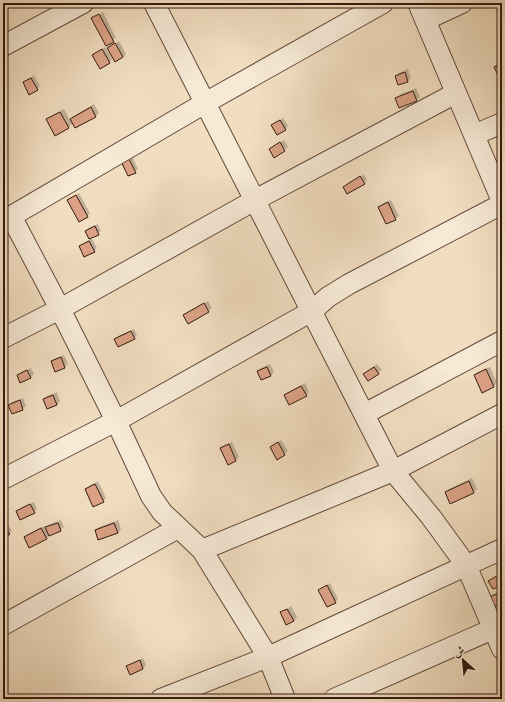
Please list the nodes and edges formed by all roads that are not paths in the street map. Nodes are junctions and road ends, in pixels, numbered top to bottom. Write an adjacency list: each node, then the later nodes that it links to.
1 (83, 3): 6 (street)
2 (154, 3): 8 (street)
3 (383, 3): 8 (street)
4 (462, 3): 5 (street)
5 (422, 11): 7 (street)
6 (3, 46)
7 (456, 93): 10 (street); 11 (street)
8 (205, 103): 11 (street); 14 (street)
9 (502, 123): 10 (street)
10 (474, 135): 12 (street)
11 (255, 200): 15 (street); 16 (street)
12 (502, 200)
13 (502, 204): 16 (street)
14 (7, 218): 15 (street)
15 (60, 310): 17 (street); 21 (street)
16 (312, 311): 19 (street); 21 (street)
17 (3, 338)
18 (502, 341): 19 (street)
19 (364, 414): 22 (street)
20 (502, 414): 22 (street)
21 (116, 421): 23 (street); 24 (street)
22 (393, 471): 26 (street); 27 (street)
23 (3, 479)
24 (178, 528): 26 (street); 28 (street)
25 (502, 549): 27 (street)
26 (202, 550): 31 (street)
27 (466, 565): 29 (street); 31 (street)
28 (3, 625)
29 (498, 627): 30 (street); 34 (street)
30 (502, 649)
31 (268, 656): 32 (street); 33 (street)
32 (161, 699)
33 (285, 699)
34 (334, 699)

